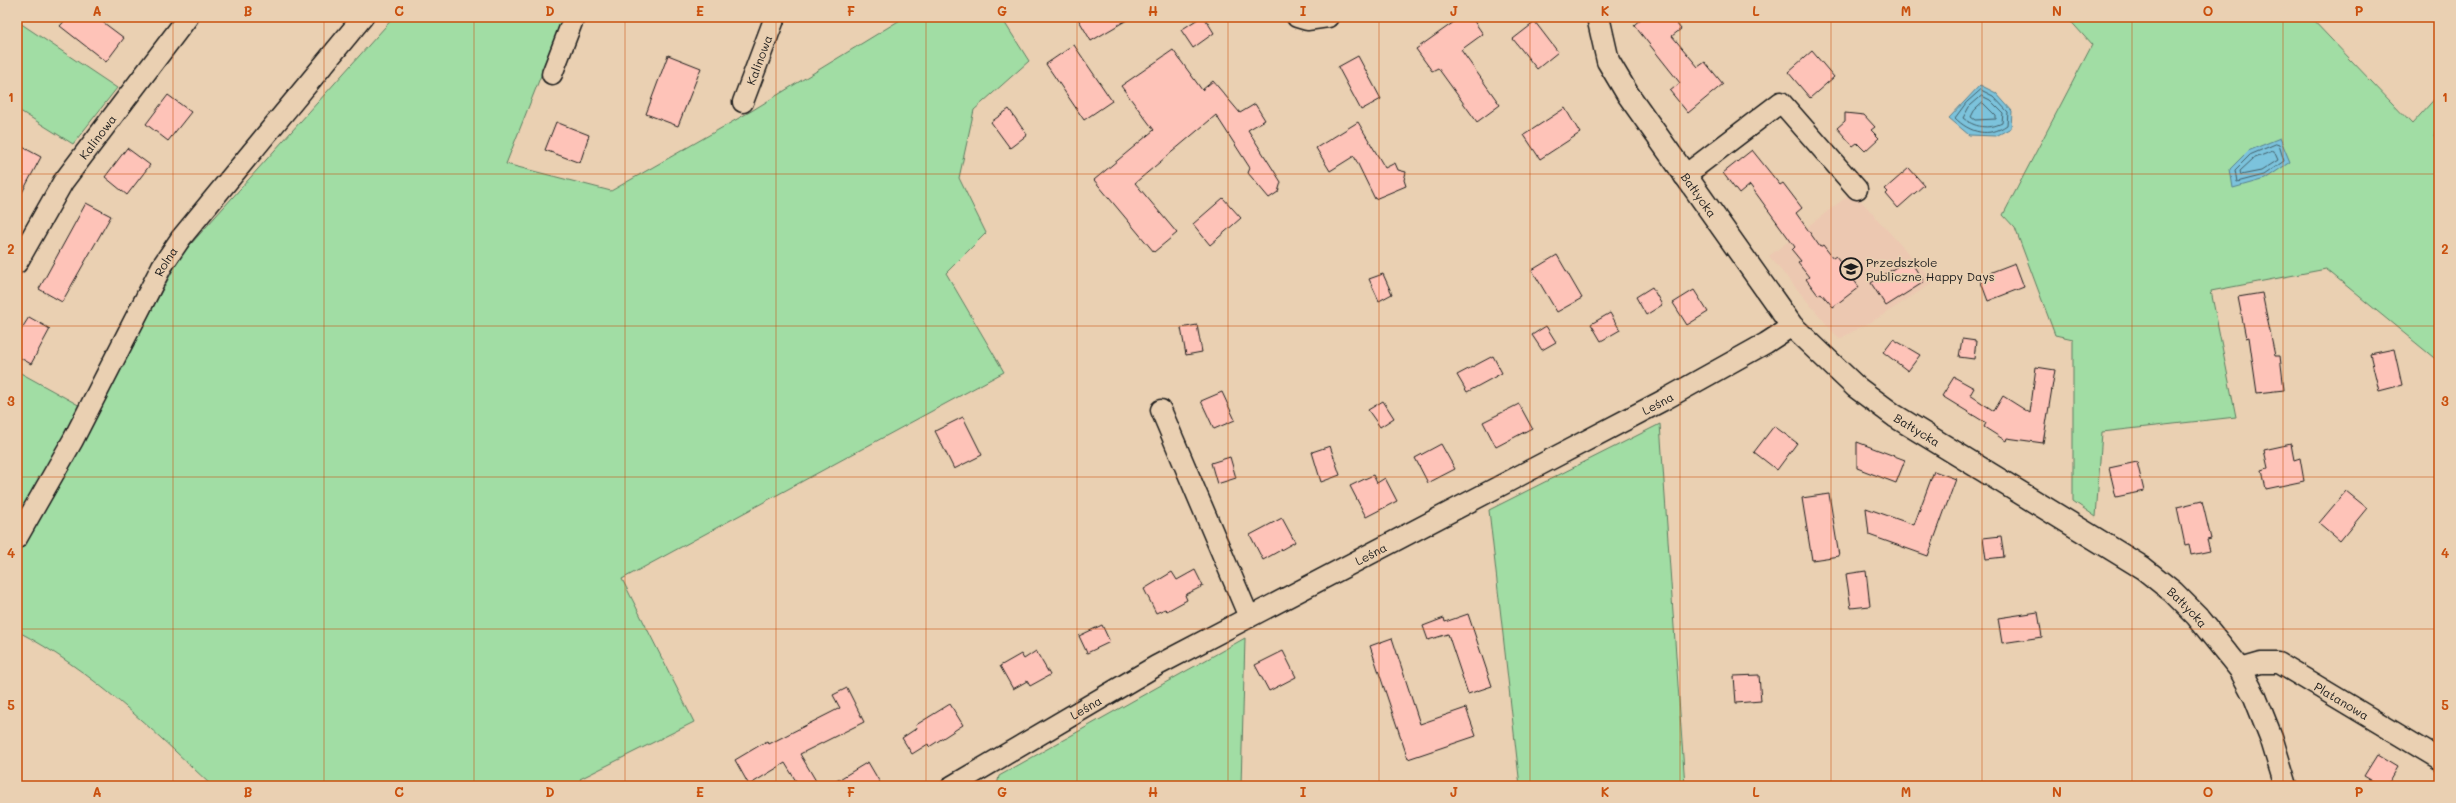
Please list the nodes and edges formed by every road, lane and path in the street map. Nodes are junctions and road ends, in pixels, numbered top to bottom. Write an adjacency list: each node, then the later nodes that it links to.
1 (188, 17): 12 (street, Kalinowa)
2 (363, 17): 15 (street, Rolna)
3 (574, 17): 8 (street)
4 (775, 17): 9 (street, Kalinowa)
5 (1297, 17): 6 (street)
6 (1328, 17)
7 (1598, 17): 10 (street, Bałtycka)
8 (552, 74)
9 (743, 102)
10 (1684, 176): 11 (street); 13 (street, Bałtycka)
11 (1857, 189)
12 (17, 263)
13 (1792, 326): 16 (street, Leśna); 17 (street, Bałtycka)
14 (1161, 410): 16 (street)
15 (17, 538)
16 (1249, 617): 19 (street, Leśna)
17 (2240, 669): 18 (street, Platanowa); 20 (street, Bałtycka)
18 (2439, 759)
19 (952, 786)
20 (2286, 786)

